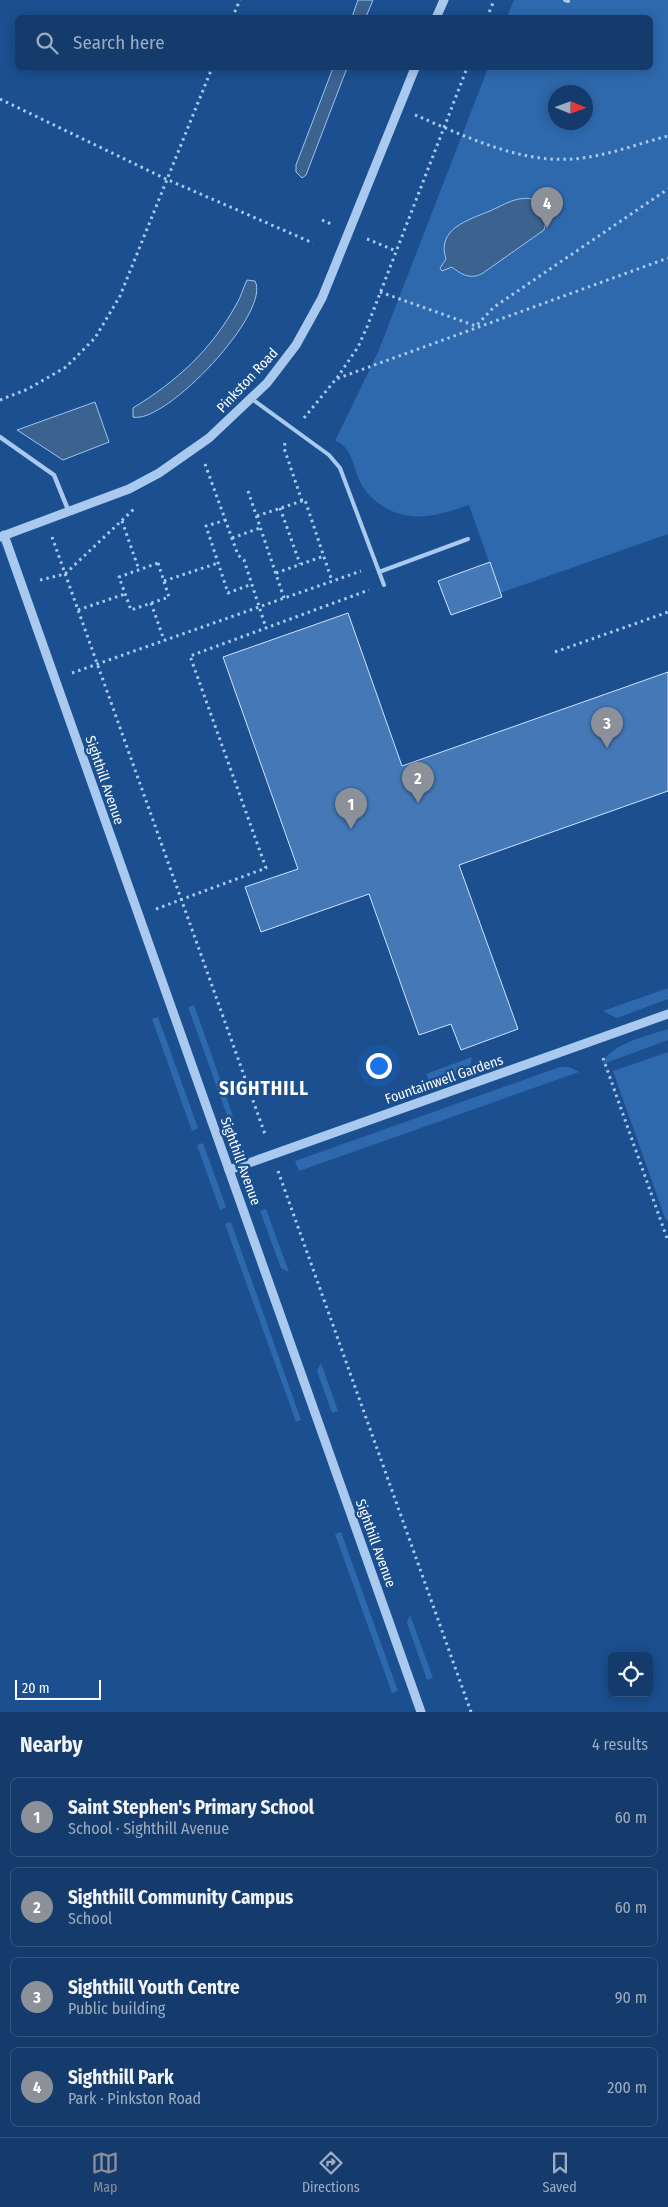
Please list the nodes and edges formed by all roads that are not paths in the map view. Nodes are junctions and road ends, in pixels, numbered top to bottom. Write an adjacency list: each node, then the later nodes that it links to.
1 (444, 0): 2 (street)
2 (437, 15)
3 (414, 70): 4 (street, Pinkston Road)
4 (252, 398): 6 (street, Pinkston Road); 9 (lane)
5 (0, 437): 6 (street)
6 (69, 512): 7 (street, Pinkston Road)
7 (2, 536): 12 (street, Sighthill Avenue)
8 (468, 539): 9 (lane)
9 (379, 572): 10 (lane)
10 (384, 585)
11 (668, 1014): 12 (street, Fountainwell Gardens)
12 (229, 1170): 13 (street, Sighthill Avenue)
13 (421, 1712)

